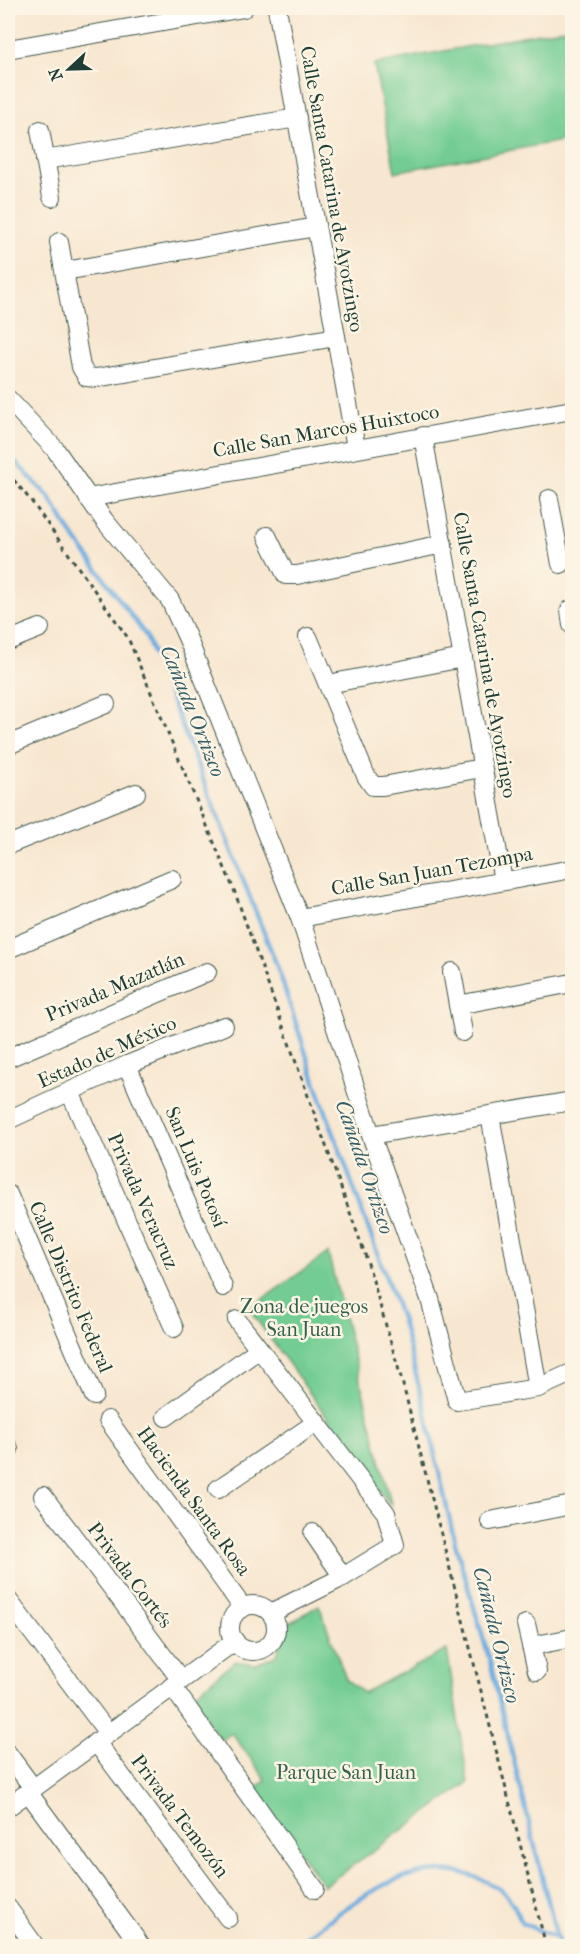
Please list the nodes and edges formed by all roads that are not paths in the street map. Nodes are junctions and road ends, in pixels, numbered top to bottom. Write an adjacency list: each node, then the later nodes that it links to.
1 (244, 8): 3 (street)
2 (277, 8): 4 (street, Calle Santa Catarina de Ayotzingo)
3 (8, 49)
4 (297, 118): 6 (street); 8 (street, Calle Santa Catarina de Ayotzingo)
5 (40, 130): 6 (street)
6 (45, 160): 7 (street)
7 (52, 197)
8 (316, 227): 10 (street); 11 (street, Calle Santa Catarina de Ayotzingo)
9 (59, 242): 10 (street)
10 (65, 271): 11 (street)
11 (336, 337): 15 (street, Calle Santa Catarina de Ayotzingo)
12 (8, 399): 16 (street)
13 (573, 410): 14 (street, Calle San Marcos Huixtoco)
14 (423, 436): 15 (street, Calle San Marcos Huixtoco); 20 (street, Calle Santa Catarina de Ayotzingo)
15 (356, 448): 16 (street, Calle San Marcos Huixtoco)
16 (88, 498): 35 (street)
17 (549, 499): 18 (street)
18 (564, 528): 21 (street)
19 (267, 536): 20 (street)
20 (443, 544): 25 (street, Calle Santa Catarina de Ayotzingo)
21 (561, 564)
22 (40, 628): 24 (street)
23 (308, 637): 26 (street)
24 (8, 642)
25 (463, 658): 26 (street); 29 (street, Calle Santa Catarina de Ayotzingo)
26 (328, 684): 29 (street)
27 (106, 705): 28 (street)
28 (8, 745)
29 (482, 768): 34 (street, Calle Santa Catarina de Ayotzingo)
30 (136, 793): 31 (street)
31 (8, 845)
32 (573, 868): 34 (street, Calle San Juan Tezompa)
33 (172, 879): 36 (street)
34 (502, 881): 35 (street, Calle San Juan Tezompa)
35 (300, 918): 49 (street)
36 (8, 949)
37 (207, 972): 43 (street, Privada Mazatlán)
38 (452, 972): 40 (street)
39 (573, 983): 40 (street)
40 (458, 1005): 42 (street)
41 (224, 1026): 44 (street, Estado de México)
42 (464, 1032)
43 (8, 1058)
44 (127, 1065): 45 (street, Estado de México); 51 (street, San Luis Potosí)
45 (70, 1092): 48 (street, Estado de México); 53 (street, Privada Veracruz)
46 (573, 1101): 47 (street)
47 (490, 1115): 49 (street); 56 (street)
48 (8, 1120)
49 (371, 1135): 56 (street)
50 (8, 1194): 57 (street, Calle Distrito Federal)
51 (223, 1287)
52 (237, 1320): 54 (street)
53 (174, 1328)
54 (258, 1349): 58 (street); 60 (street)
55 (569, 1374): 56 (street)
56 (538, 1388)
57 (94, 1396)
58 (166, 1417)
59 (108, 1420): 68 (street, Hacienda Santa Rosa)
60 (317, 1422): 61 (street); 66 (street)
61 (218, 1489)
62 (44, 1496): 75 (street, Privada Cortés)
63 (573, 1505): 64 (street)
64 (490, 1521)
65 (313, 1533): 66 (street)
66 (343, 1576): 69 (street)
67 (8, 1600): 76 (street, Privada Temozón)
68 (243, 1608): 69 (street); 72 (street)
69 (270, 1613): 72 (street)
70 (526, 1624): 73 (street)
71 (573, 1638): 73 (street)
72 (235, 1641): 75 (street)
73 (531, 1646): 74 (street)
74 (537, 1671)
75 (176, 1683): 76 (street); 80 (street, Privada Cortés)
76 (102, 1737): 78 (street); 82 (street, Privada Temozón)
77 (8, 1754): 78 (street)
78 (30, 1790): 79 (street); 84 (street)
79 (8, 1807)
80 (315, 1889)
81 (8, 1908): 83 (street)
82 (228, 1918)
83 (35, 1947)
84 (141, 1947)

